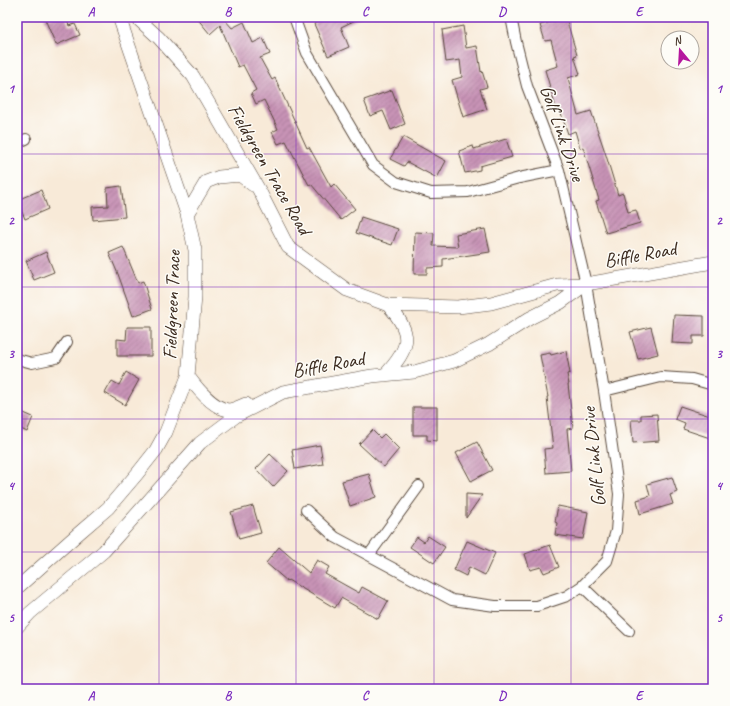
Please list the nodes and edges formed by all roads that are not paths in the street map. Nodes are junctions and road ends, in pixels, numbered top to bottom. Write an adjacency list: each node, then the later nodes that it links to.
1 (119, 17): 7 (street, Fieldgreen Trace)
2 (136, 17): 6 (street, Fieldgreen Trace Road)
3 (294, 17): 5 (street)
4 (511, 17): 5 (street, Golf Link Drive)
5 (560, 170): 9 (street, Golf Link Drive)
6 (259, 190): 7 (street); 10 (street, Fieldgreen Trace Road)
7 (187, 214): 14 (street, Fieldgreen Trace)
8 (713, 262): 9 (street, Biffle Road)
9 (586, 284): 10 (street, Fieldgreen Trace Road); 13 (street, Biffle Road); 16 (street, Golf Link Drive)
10 (388, 305): 13 (street)
11 (67, 342): 12 (street)
12 (17, 359)
13 (385, 375): 17 (street, Biffle Road)
14 (188, 376): 17 (street); 22 (street, Fieldgreen Trace)
15 (713, 385): 16 (street)
16 (604, 391): 21 (street, Golf Link Drive)
17 (283, 392): 23 (street, Biffle Road)
18 (419, 486): 20 (street)
19 (306, 510): 20 (street, Golf Link Drive)
20 (369, 555): 21 (street, Golf Link Drive)
21 (582, 586): 24 (street)
22 (17, 588)
23 (17, 627)
24 (629, 631)

